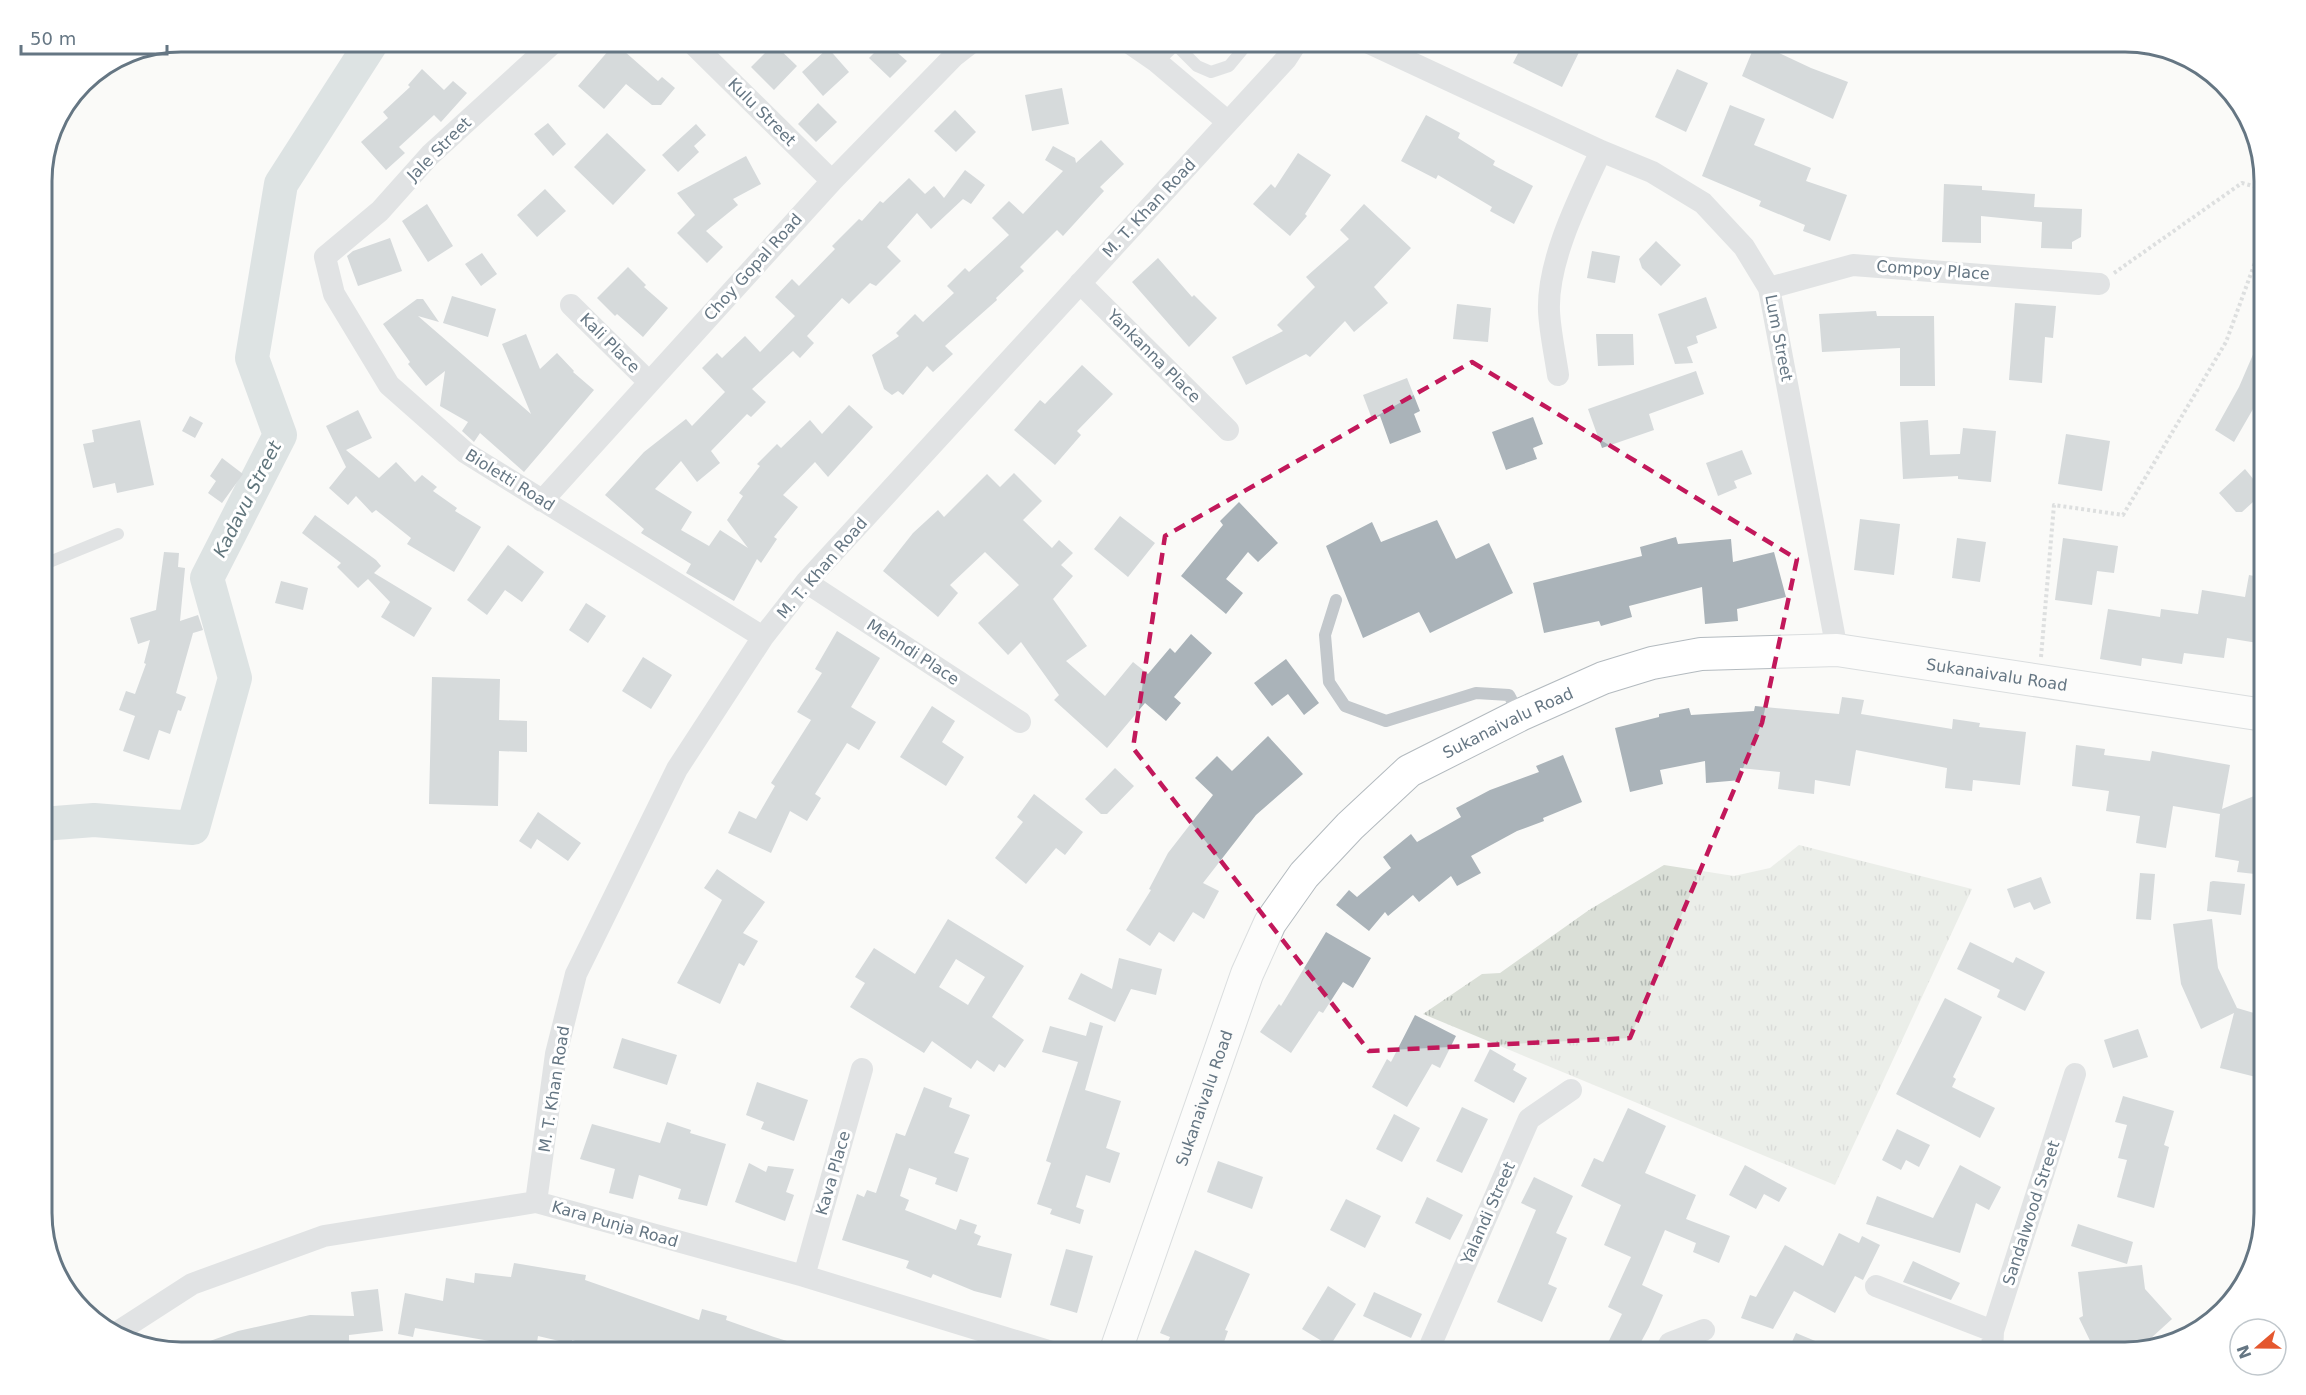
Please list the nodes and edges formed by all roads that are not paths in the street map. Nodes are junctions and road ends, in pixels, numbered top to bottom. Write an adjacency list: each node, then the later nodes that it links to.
1 (1167, 52): 10 (lane)
2 (1183, 52): 3 (lane)
3 (1240, 52)
4 (1290, 52): 11 (street, M. T. Khan Road)
5 (1389, 52): 12 (street, Lum Street)
6 (542, 53): 14 (street, Jale Street)
7 (702, 53): 13 (street, Kulu Street)
8 (958, 53): 13 (street, Choy Gopal Road)
9 (1143, 53): 10 (street)
10 (1157, 62): 11 (street)
11 (1228, 122): 15 (street, M. T. Khan Road)
12 (1601, 151): 17 (street, Lum Street); 19 (street)
13 (832, 181): 20 (street, Choy Gopal Road)
14 (325, 257): 22 (street, Bioletti Road)
15 (1080, 283): 21 (street, Yankanna Place); 25 (street, M. T. Khan Road)
16 (2099, 284): 17 (street, Compoy Place)
17 (1769, 288): 28 (street, Lum Street)
18 (571, 305): 20 (street, Kali Place)
19 (1558, 375)
20 (648, 382): 22 (street, Choy Gopal Road)
21 (1228, 430)
22 (542, 501): 27 (street, Bioletti Road)
23 (118, 534): 24 (lane)
24 (53, 561)
25 (806, 582): 27 (street, M. T. Khan Road); 31 (street, Mehndi Place)
26 (1336, 600): 30 (lane)
27 (763, 637): 35 (street, M. T. Khan Road)
28 (1837, 650): 29 (main road, Sukanaivalu Road); 30 (main road, Sukanaivalu Road)
29 (2254, 713)
30 (1520, 715): 41 (main road, Sukanaivalu Road)
31 (1020, 722)
32 (862, 1069): 36 (street, Kava Place)
33 (2075, 1074): 44 (street, Sandalwood Street)
34 (1571, 1090): 42 (street, Yalandi Street)
35 (536, 1202): 36 (street, Kara Punja Road); 38 (street, Kara Punja Road)
36 (804, 1276): 40 (street, Kara Punja Road)
37 (1876, 1286): 44 (street)
38 (123, 1328)
39 (1704, 1330): 43 (street)
40 (1019, 1342)
41 (1119, 1342)
42 (1431, 1342)
43 (1673, 1342)
44 (1992, 1342)

